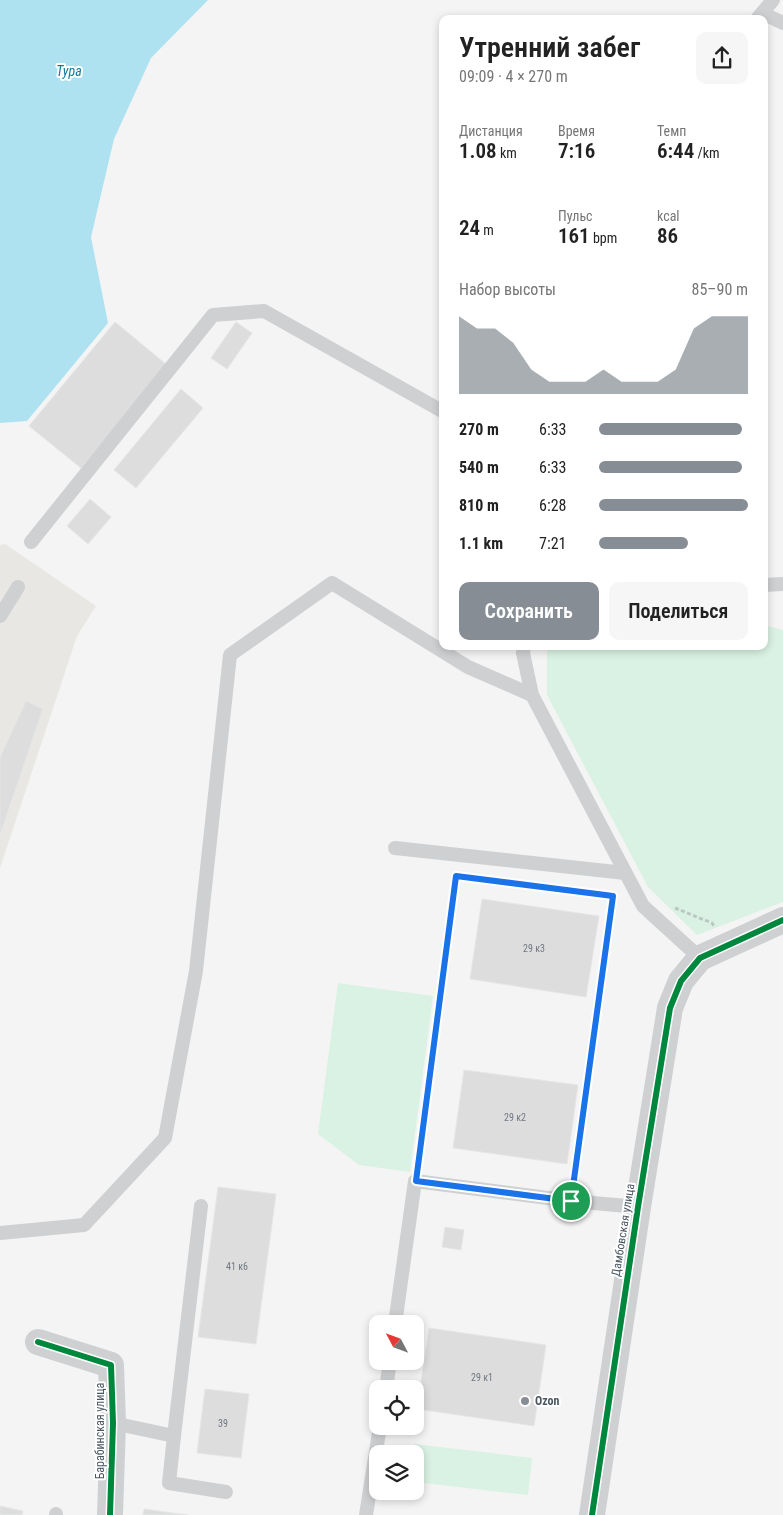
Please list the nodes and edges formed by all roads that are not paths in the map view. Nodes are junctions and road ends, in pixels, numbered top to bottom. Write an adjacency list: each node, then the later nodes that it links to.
1 (773, 0): 2 (lane)
2 (760, 15)
3 (768, 19): 4 (lane)
4 (783, 23)
5 (439, 409): 6 (lane)
6 (31, 542)
7 (783, 584): 8 (lane)
8 (768, 585)
9 (18, 587): 10 (lane)
10 (0, 616)
11 (439, 649): 21 (lane)
12 (440, 650): 14 (lane)
13 (523, 650): 14 (lane)
14 (532, 695): 16 (lane)
15 (395, 848): 16 (lane)
16 (626, 873): 18 (lane)
17 (783, 920): 18 (street)
18 (700, 958): 20 (street, Дамбовская улица)
19 (201, 1206): 26 (lane)
20 (638, 1206): 22 (lane); 30 (street, Дамбовская улица)
21 (0, 1233)
22 (397, 1315)
23 (38, 1342): 24 (street, Барабинская улица)
24 (113, 1423): 26 (lane); 28 (street, Барабинская улица)
25 (379, 1435): 29 (lane)
26 (174, 1436): 27 (lane)
27 (226, 1492)
28 (110, 1515)
29 (366, 1515)
30 (592, 1515)

